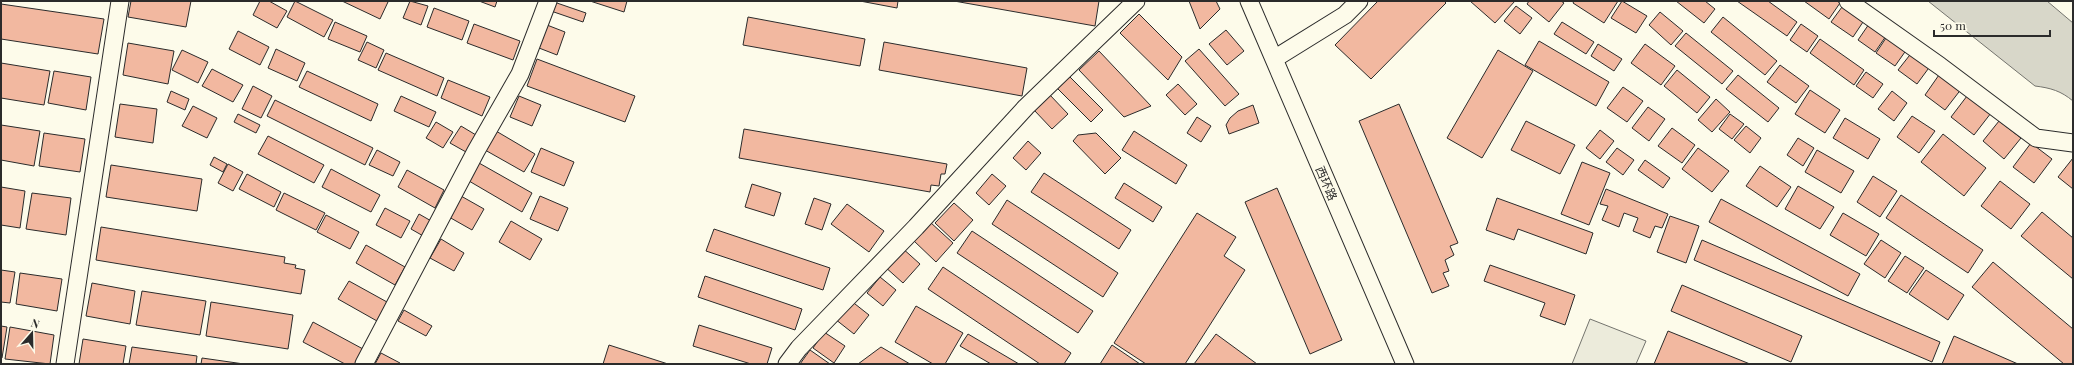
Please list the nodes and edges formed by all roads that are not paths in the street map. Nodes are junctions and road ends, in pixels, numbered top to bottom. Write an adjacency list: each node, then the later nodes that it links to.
1 (120, 1): 9 (street)
2 (548, 1): 10 (street)
3 (1136, 1): 11 (street)
4 (1250, 1): 7 (street, 西环路)
5 (1359, 1): 7 (street)
6 (1848, 1): 8 (street)
7 (1274, 59): 12 (street, 西环路)
8 (2073, 143)
9 (65, 364)
10 (364, 364)
11 (787, 364)
12 (1405, 364)

